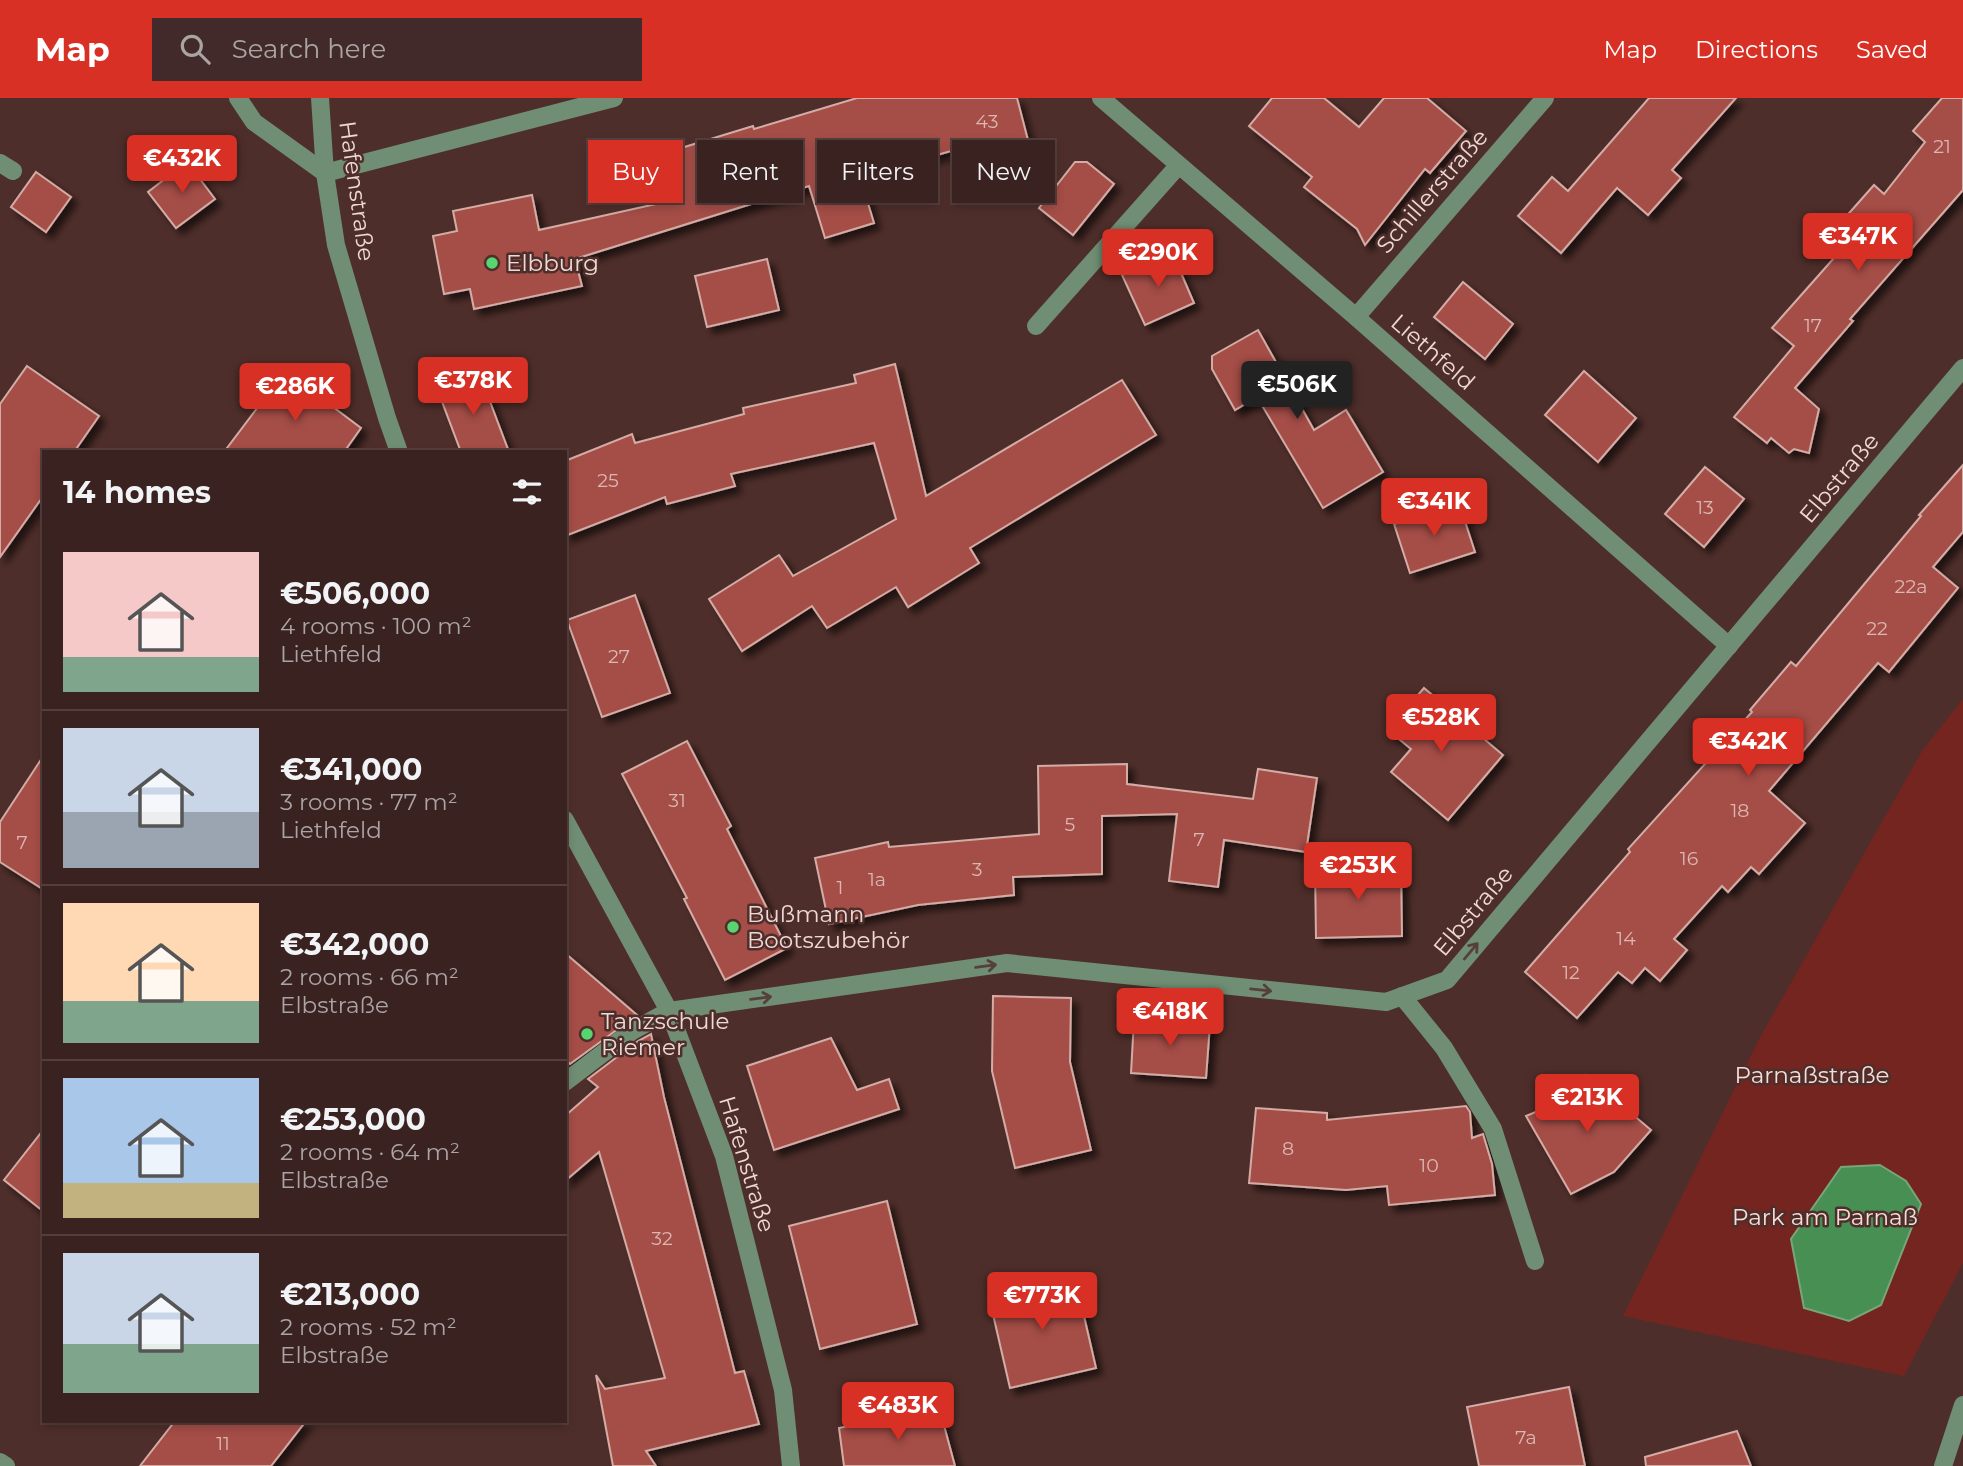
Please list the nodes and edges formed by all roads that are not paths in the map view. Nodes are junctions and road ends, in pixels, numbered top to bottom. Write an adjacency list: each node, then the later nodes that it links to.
1 (239, 98): 7 (street)
2 (320, 98): 7 (street, Hafenstraße)
3 (614, 98): 7 (street)
4 (1101, 98): 6 (street, Liethfeld)
5 (1545, 98): 8 (street, Schillerstraße)
6 (1178, 166): 8 (street, Liethfeld); 9 (street)
7 (325, 173): 11 (street, Hafenstraße)
8 (1356, 317): 12 (street, Liethfeld)
9 (1035, 326)
10 (1963, 368): 12 (street, Elbstraße)
11 (398, 450)
12 (1729, 646): 14 (street, Elbstraße, one-way to 12)
13 (567, 824): 15 (street, Hafenstraße)
14 (1402, 996): 15 (street, Elbstraße, one-way to 14); 17 (street)
15 (669, 1011): 16 (street); 21 (street, Hafenstraße)
16 (567, 1080)
17 (1535, 1261)
18 (1963, 1405): 22 (street)
19 (0, 1462): 20 (street)
20 (6, 1466)
21 (791, 1466)
22 (1943, 1466)

